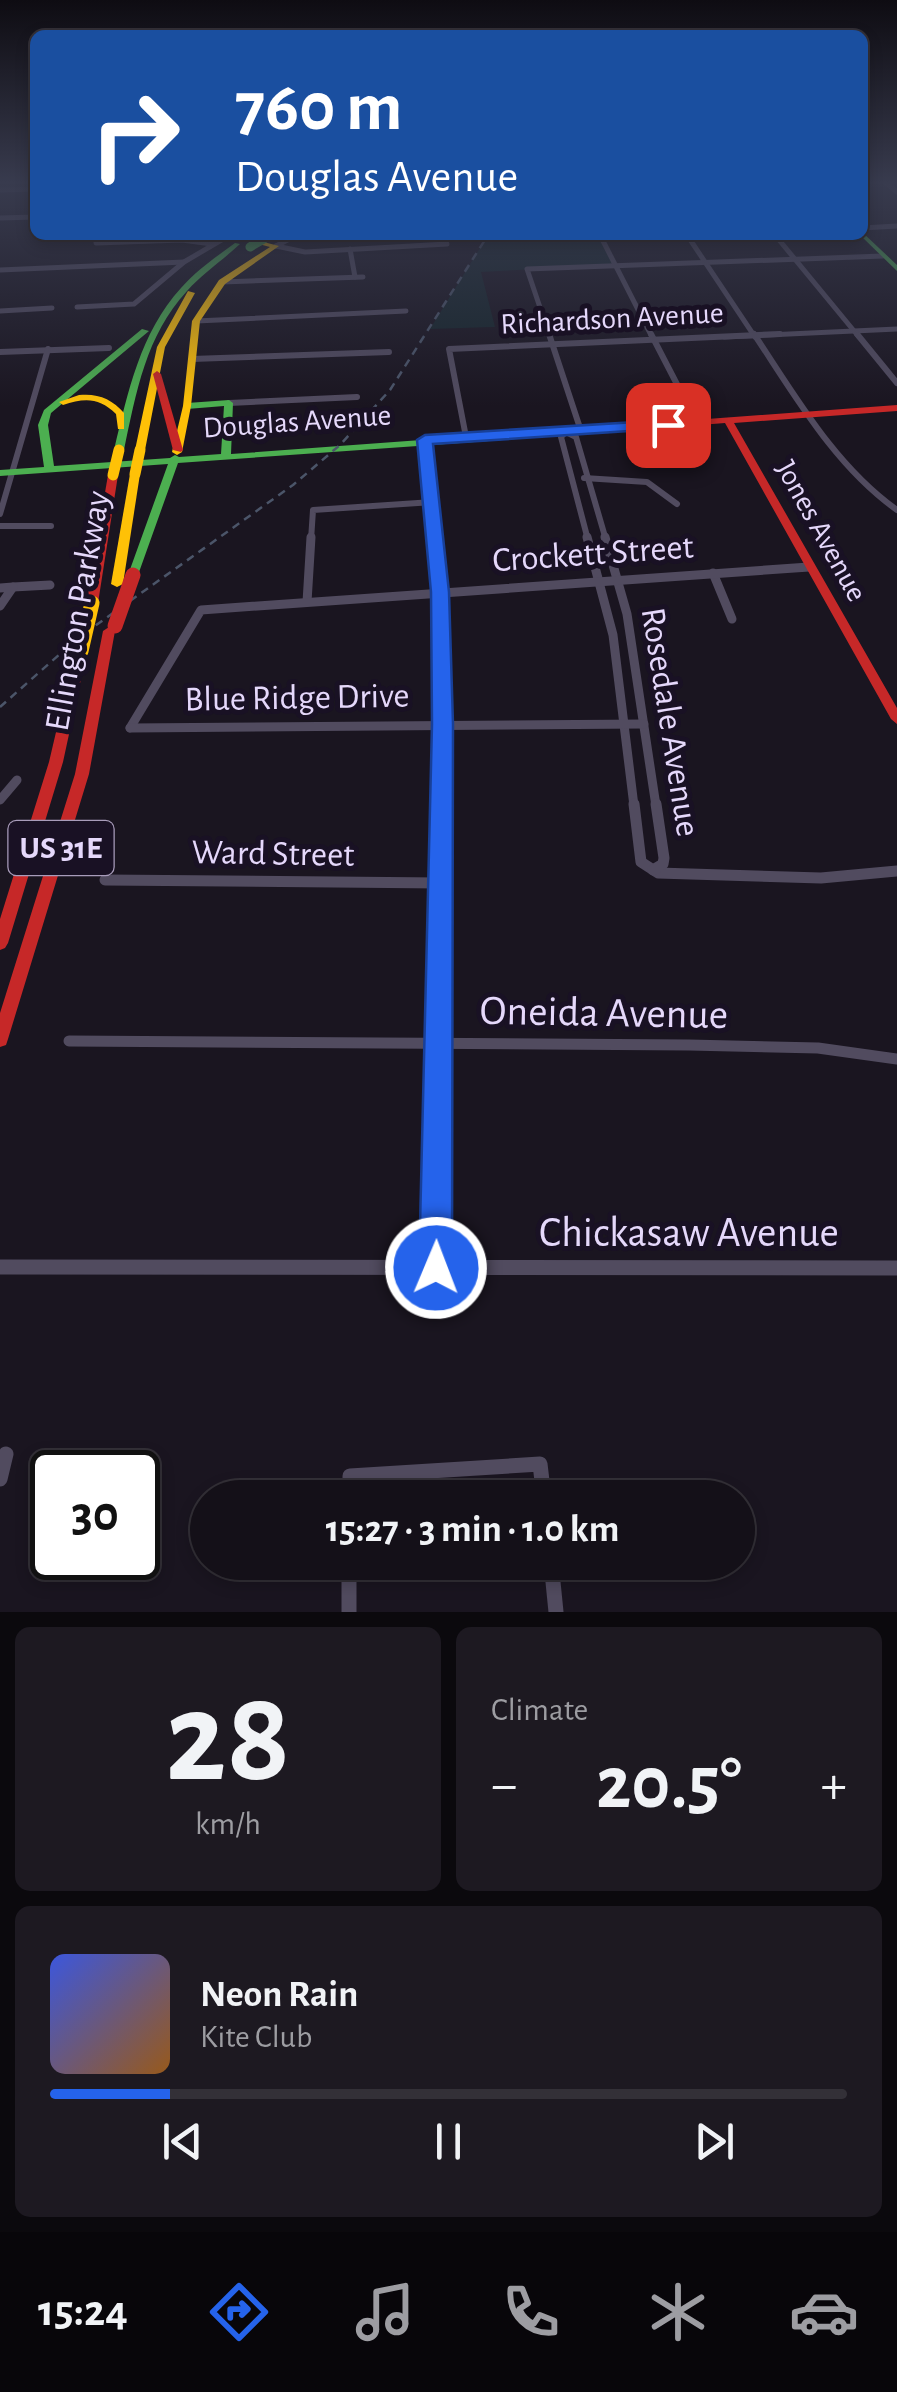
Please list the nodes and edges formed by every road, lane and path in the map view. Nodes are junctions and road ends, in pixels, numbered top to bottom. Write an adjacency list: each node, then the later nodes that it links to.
1 (193, 256): 12 (street)
2 (226, 256): 22 (main road, Ellington Parkway / US 31E)
3 (232, 256): 33 (main road, Ellington Parkway)
4 (240, 256): 16 (main road)
5 (352, 256): 16 (street)
6 (610, 256): 13 (street)
7 (701, 256): 11 (street)
8 (873, 256): 10 (street)
9 (883, 256): 15 (main road)
10 (795, 258): 11 (street); 24 (street)
11 (704, 261): 13 (street); 25 (street)
12 (184, 262): 14 (street); 17 (street)
13 (614, 265): 26 (street); 27 (street)
14 (0, 270)
15 (897, 270)
16 (222, 282): 21 (main road)
17 (76, 307)
18 (52, 308): 19 (street)
19 (0, 310)
20 (406, 311): 21 (street)
21 (196, 321): 32 (main road)
22 (152, 323): 45 (main road, Ellington Parkway / US 31E); 48 (main road)
23 (897, 329): 24 (street, Richardson Avenue)
24 (854, 330): 25 (street, Richardson Avenue); 34 (street)
25 (755, 335): 26 (street, Richardson Avenue); 39 (street)
26 (654, 340): 27 (street, Richardson Avenue); 41 (street)
27 (552, 344): 42 (street); 43 (street, Richardson Avenue)
28 (109, 348): 29 (street)
29 (48, 350): 30 (street); 49 (street)
30 (0, 352)
31 (389, 352): 32 (street)
32 (192, 360): 37 (main road)
33 (154, 364): 46 (main road); 60 (main road, Ellington Parkway, bridge)
34 (897, 383)
35 (356, 397): 36 (street)
36 (230, 404): 37 (main road); 47 (main road)
37 (187, 406): 46 (main road)
38 (897, 408): 39 (main road, Douglas Avenue)
39 (808, 416): 40 (main road, Douglas Avenue); 54 (street)
40 (728, 421): 41 (main road, Douglas Avenue); 58 (main road, Jones Avenue)
41 (697, 423): 42 (main road, Douglas Avenue)
42 (574, 431): 43 (main road, Douglas Avenue); 50 (street, Rosedale Avenue); 51 (street, Rosedale Avenue)
43 (466, 437): 44 (main road, Douglas Avenue)
44 (425, 440): 47 (main road, Douglas Avenue); 52 (street)
45 (120, 445): 48 (main road); 81 (main road, Ellington Parkway / US 31E, bridge)
46 (176, 454): 47 (main road, Douglas Avenue); 48 (main road, Douglas Avenue); 60 (main road)
47 (226, 454)
48 (53, 467): 49 (main road, Douglas Avenue)
49 (6, 473): 55 (street)
50 (589, 478): 51 (street); 53 (street); 61 (street, Rosedale Avenue)
51 (574, 479): 62 (street, Rosedale Avenue)
52 (433, 502): 66 (street); 67 (street)
53 (677, 504)
54 (897, 510)
55 (0, 514)
56 (0, 526): 57 (street)
57 (51, 526)
58 (808, 566): 59 (street, Crockett Street); 70 (main road, Jones Avenue)
59 (713, 574): 61 (street, Crockett Street); 69 (street)
60 (125, 579): 82 (main road, Ellington Parkway / US 31E, bridge)
61 (617, 581): 62 (street, Crockett Street); 73 (street, Rosedale Avenue)
62 (600, 582): 66 (street, Crockett Street); 72 (street, Rosedale Avenue)
63 (50, 585): 65 (street)
64 (0, 588): 65 (street)
65 (13, 590): 68 (street)
66 (440, 592): 67 (street, Crockett Street); 71 (street)
67 (308, 602): 74 (street, Crockett Street)
68 (0, 606)
69 (732, 619)
70 (897, 719)
71 (442, 724): 72 (street, Blue Ridge Drive); 74 (street, Blue Ridge Drive); 80 (street)
72 (625, 724): 73 (street, Blue Ridge Drive); 77 (street, Rosedale Avenue)
73 (644, 724): 77 (street, Rosedale Avenue)
74 (130, 728)
75 (17, 780): 76 (street)
76 (0, 800)
77 (653, 870): 78 (street)
78 (897, 871)
79 (105, 880): 80 (street, Ward Street)
80 (440, 883): 84 (street)
81 (0, 943)
82 (0, 1040)
83 (69, 1041): 84 (street, Oneida Avenue)
84 (438, 1044): 85 (street, Oneida Avenue); 87 (street)
85 (897, 1059)
86 (0, 1267): 87 (street, Chickasaw Avenue)
87 (436, 1268): 88 (street, Chickasaw Avenue)
88 (897, 1268)
89 (6, 1454): 90 (street)
90 (0, 1479)
91 (350, 1480): 92 (street)
92 (542, 1480)
93 (349, 1580): 95 (street)
94 (552, 1580): 96 (street)
95 (349, 1612)
96 (556, 1612)

